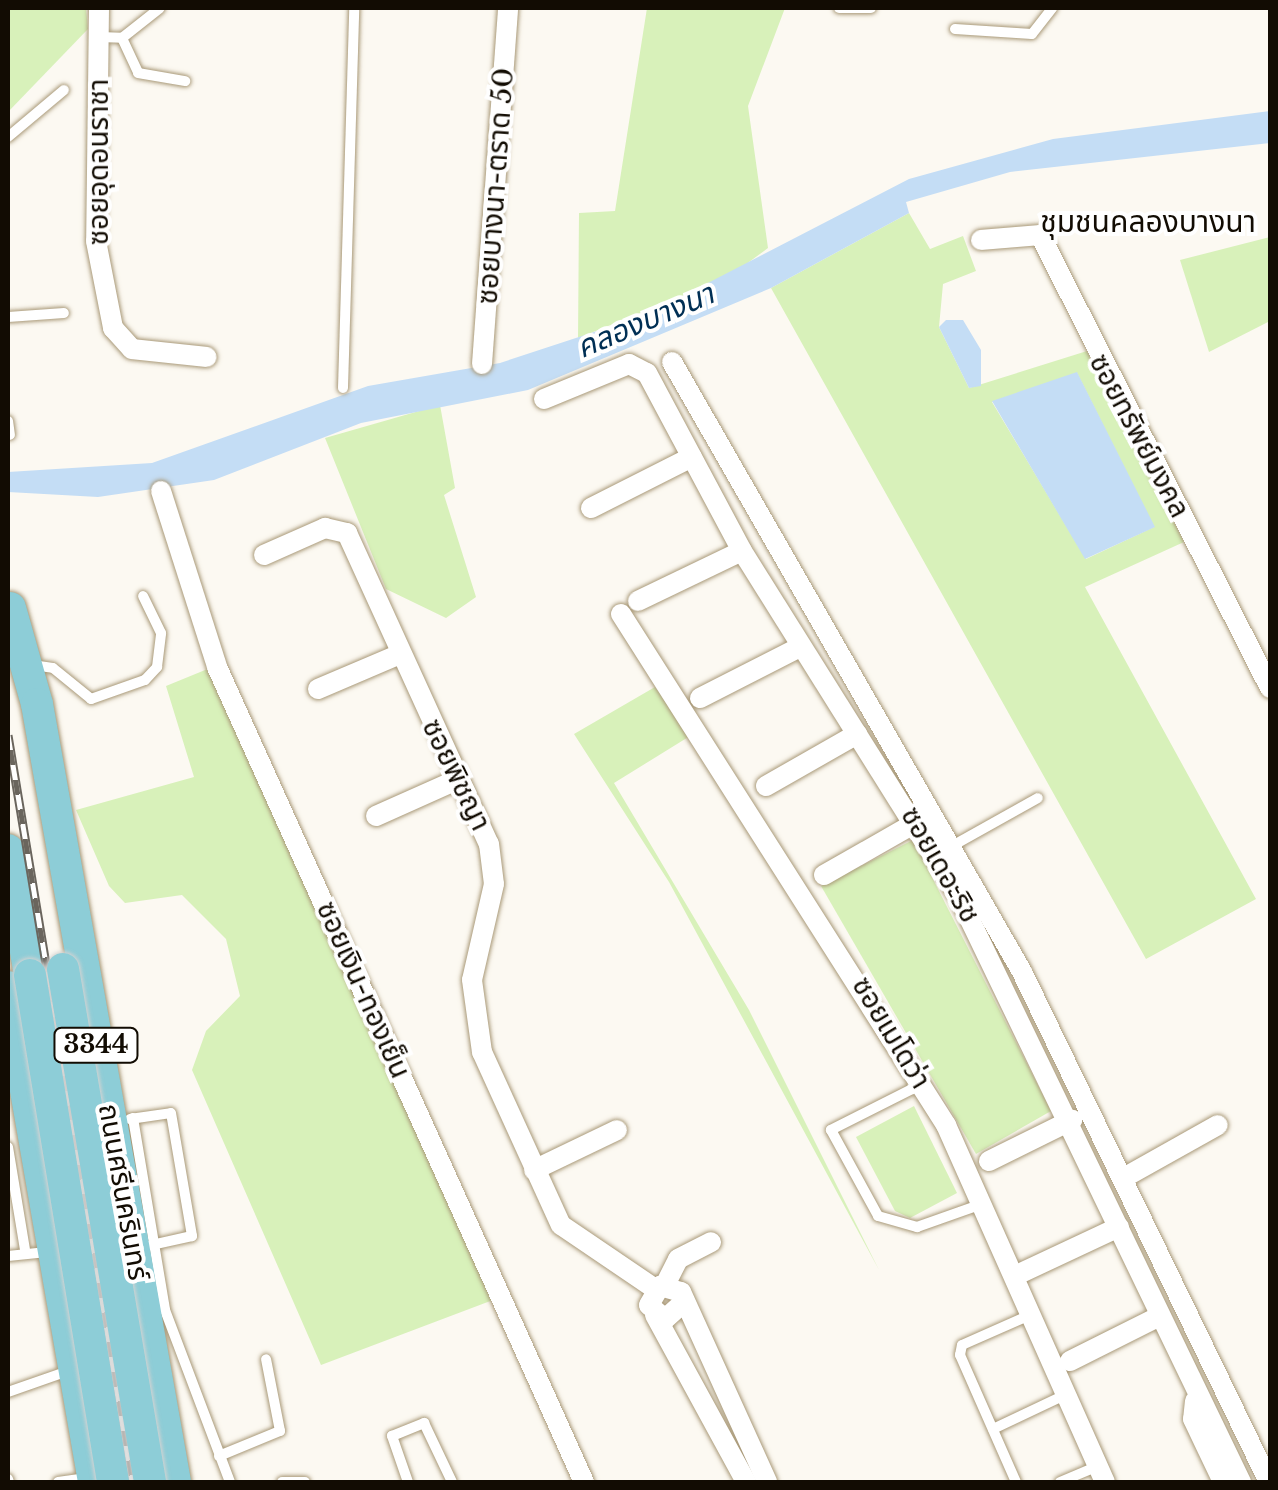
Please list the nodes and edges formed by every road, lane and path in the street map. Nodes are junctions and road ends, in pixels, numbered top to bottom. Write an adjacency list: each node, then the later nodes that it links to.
1 (99, 8): 9 (street, ซอยอุดอนราชา)
2 (160, 8): 10 (lane)
3 (354, 8): 20 (lane)
4 (508, 8): 19 (street, ซอยบางนา-ตราด 50)
5 (838, 8): 6 (lane)
6 (871, 8)
7 (1052, 8): 8 (lane)
8 (955, 29)
9 (100, 37): 10 (lane); 17 (street, ซอยอุดอนราชา)
10 (122, 38): 11 (lane)
11 (185, 81)
12 (64, 90): 13 (lane)
13 (8, 137)
14 (981, 240): 36 (street, ซอยทรัพย์มงคล)
15 (64, 313): 16 (lane)
16 (8, 317)
17 (208, 357)
18 (672, 362): 45 (street)
19 (482, 364)
20 (344, 388)
21 (544, 399): 24 (street, ซอยเดอะริช)
22 (8, 421): 23 (lane)
23 (10, 435)
24 (692, 457): 26 (street); 27 (street, ซอยเดอะริช)
25 (160, 491): 90 (street, ซอยเงิน-ทองเย็น)
26 (591, 508)
27 (742, 551): 31 (street); 33 (street, ซอยเดอะริช)
28 (264, 555): 34 (street, ซอยพิชญา)
29 (142, 596): 35 (lane)
30 (9, 600): 35 (main road, ถนนศรีนครินทร์ / 3344); 83 (main road, ถนนศรีนครินทร์ / 3344, bridge)
31 (638, 601)
32 (621, 614): 49 (street, ซอยเมโดว่า)
33 (800, 647): 38 (street); 39 (street, ซอยเดอะริช)
34 (400, 654): 37 (street); 40 (street, ซอยพิชญา)
35 (26, 665): 50 (main road, ถนนศรีนครินทร์ / 3344)
36 (1270, 688)
37 (318, 689)
38 (700, 698)
39 (858, 734): 41 (street); 44 (street, ซอยเดอะริช)
40 (458, 779): 43 (street); 56 (street, ซอยพิชญา)
41 (766, 786)
42 (1038, 798): 45 (lane)
43 (376, 816)
44 (918, 822): 47 (street); 51 (street, ซอยเดอะริช)
45 (954, 845): 57 (street)
46 (8, 850): 48 (main road, ถนนศรีนครินทร์ / 3344)
47 (824, 875)
48 (19, 981): 62 (main road, ถนนศรีนครินทร์ / 3344); 81 (main road, ถนนศรีนครินทร์ / 3344, bridge)
49 (922, 1084): 58 (street, ซอยเมโดว่า); 58 (lane)
50 (121, 1120): 61 (main road, ถนนศรีนครินทร์ / 3344); 61 (lane)
51 (1072, 1120): 55 (street); 59 (street, ซอยเดอะริช)
52 (1218, 1125): 57 (street)
53 (616, 1130): 56 (street)
54 (8, 1147): 62 (lane)
55 (989, 1161)
56 (534, 1170): 65 (street, ซอยพิชญา)
57 (1128, 1176): 97 (street)
58 (983, 1204): 69 (street, ซอยเมโดว่า)
59 (1120, 1227): 64 (street); 71 (street, ซอยเดอะริช)
60 (711, 1242): 65 (street)
61 (144, 1247): 66 (main road, ถนนศรีนครินทร์ / 3344)
62 (39, 1252): 63 (lane); 68 (main road, ถนนศรีนครินทร์ / 3344)
63 (8, 1256)
64 (1023, 1272)
65 (660, 1287): 67 (street, ซอยพิชญา); 70 (street)
66 (149, 1296): 68 (main road); 79 (lane); 84 (main road, ถนนศรีนครินทร์ / 3344)
67 (684, 1302): 70 (street); 92 (street, ซอยพิชญา)
68 (64, 1310): 74 (main road, ถนนศรีนครินทร์ / 3344)
69 (1031, 1314): 76 (street, ซอยเมโดว่า); 78 (lane)
70 (655, 1315): 91 (street)
71 (1158, 1317): 73 (street); 77 (street, ซอยเดอะริช)
72 (266, 1359): 79 (lane)
73 (1070, 1361)
74 (74, 1368): 75 (lane); 81 (main road, ถนนศรีนครินทร์ / 3344)
75 (8, 1392)
76 (1065, 1394): 78 (lane); 80 (street, ซอยเมโดว่า)
77 (1195, 1401): 95 (street, ซอยเดอะริช); 96 (street, ซอยเดอะริช)
78 (993, 1428): 93 (lane)
79 (219, 1456): 85 (lane)
80 (1101, 1474): 94 (lane)
81 (100, 1481): 82 (lane)
82 (58, 1482)
83 (150, 1482)
84 (175, 1482)
85 (230, 1482)
86 (282, 1482): 87 (lane)
87 (305, 1482)
88 (408, 1482): 89 (lane)
89 (452, 1482)
90 (584, 1482)
91 (746, 1482)
92 (767, 1482)
93 (1016, 1482)
94 (1060, 1482)
95 (1223, 1482)
96 (1241, 1482)
97 (1269, 1482)

